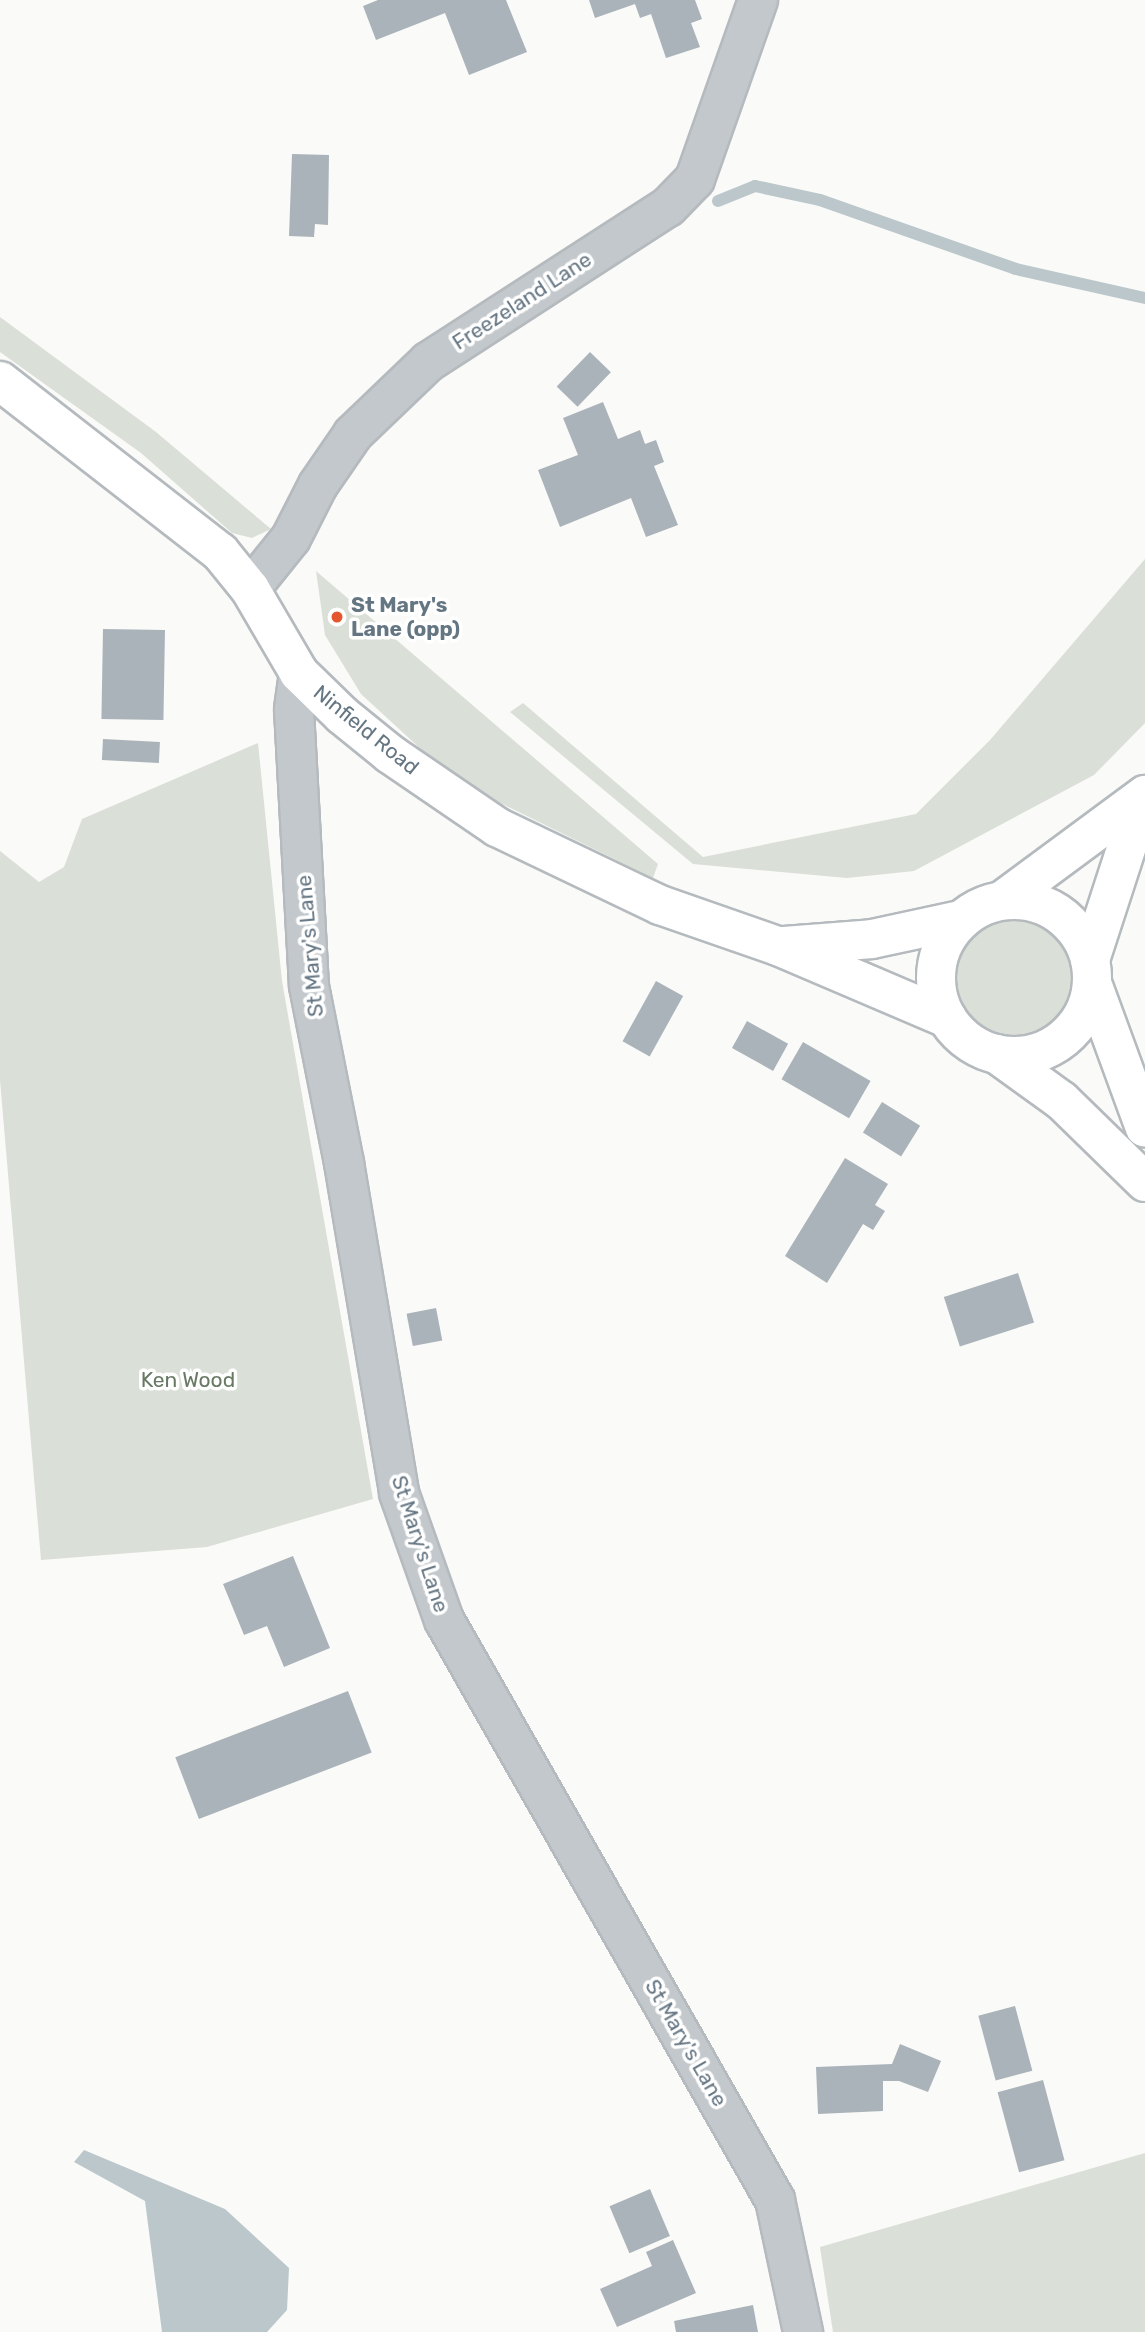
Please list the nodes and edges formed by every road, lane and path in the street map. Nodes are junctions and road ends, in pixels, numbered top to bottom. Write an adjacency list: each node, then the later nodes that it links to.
1 (758, 0): 3 (street, Freezeland Lane)
2 (0, 381): 3 (main road, Ninfield Road)
3 (250, 589): 4 (main road, Ninfield Road)
4 (299, 673): 8 (main road, Ninfield Road); 14 (street, St Mary's Lane)
5 (1143, 797): 6 (main road); 9 (main road)
6 (1003, 900): 7 (main road); 9 (main road)
7 (961, 920): 8 (main road, Ninfield Road); 10 (main road)
8 (778, 947): 10 (main road, Ninfield Road)
9 (1091, 972): 11 (main road); 12 (main road)
10 (947, 1018): 11 (main road)
11 (997, 1054): 13 (main road)
12 (1145, 1128)
13 (1145, 1182)
14 (803, 2332)

